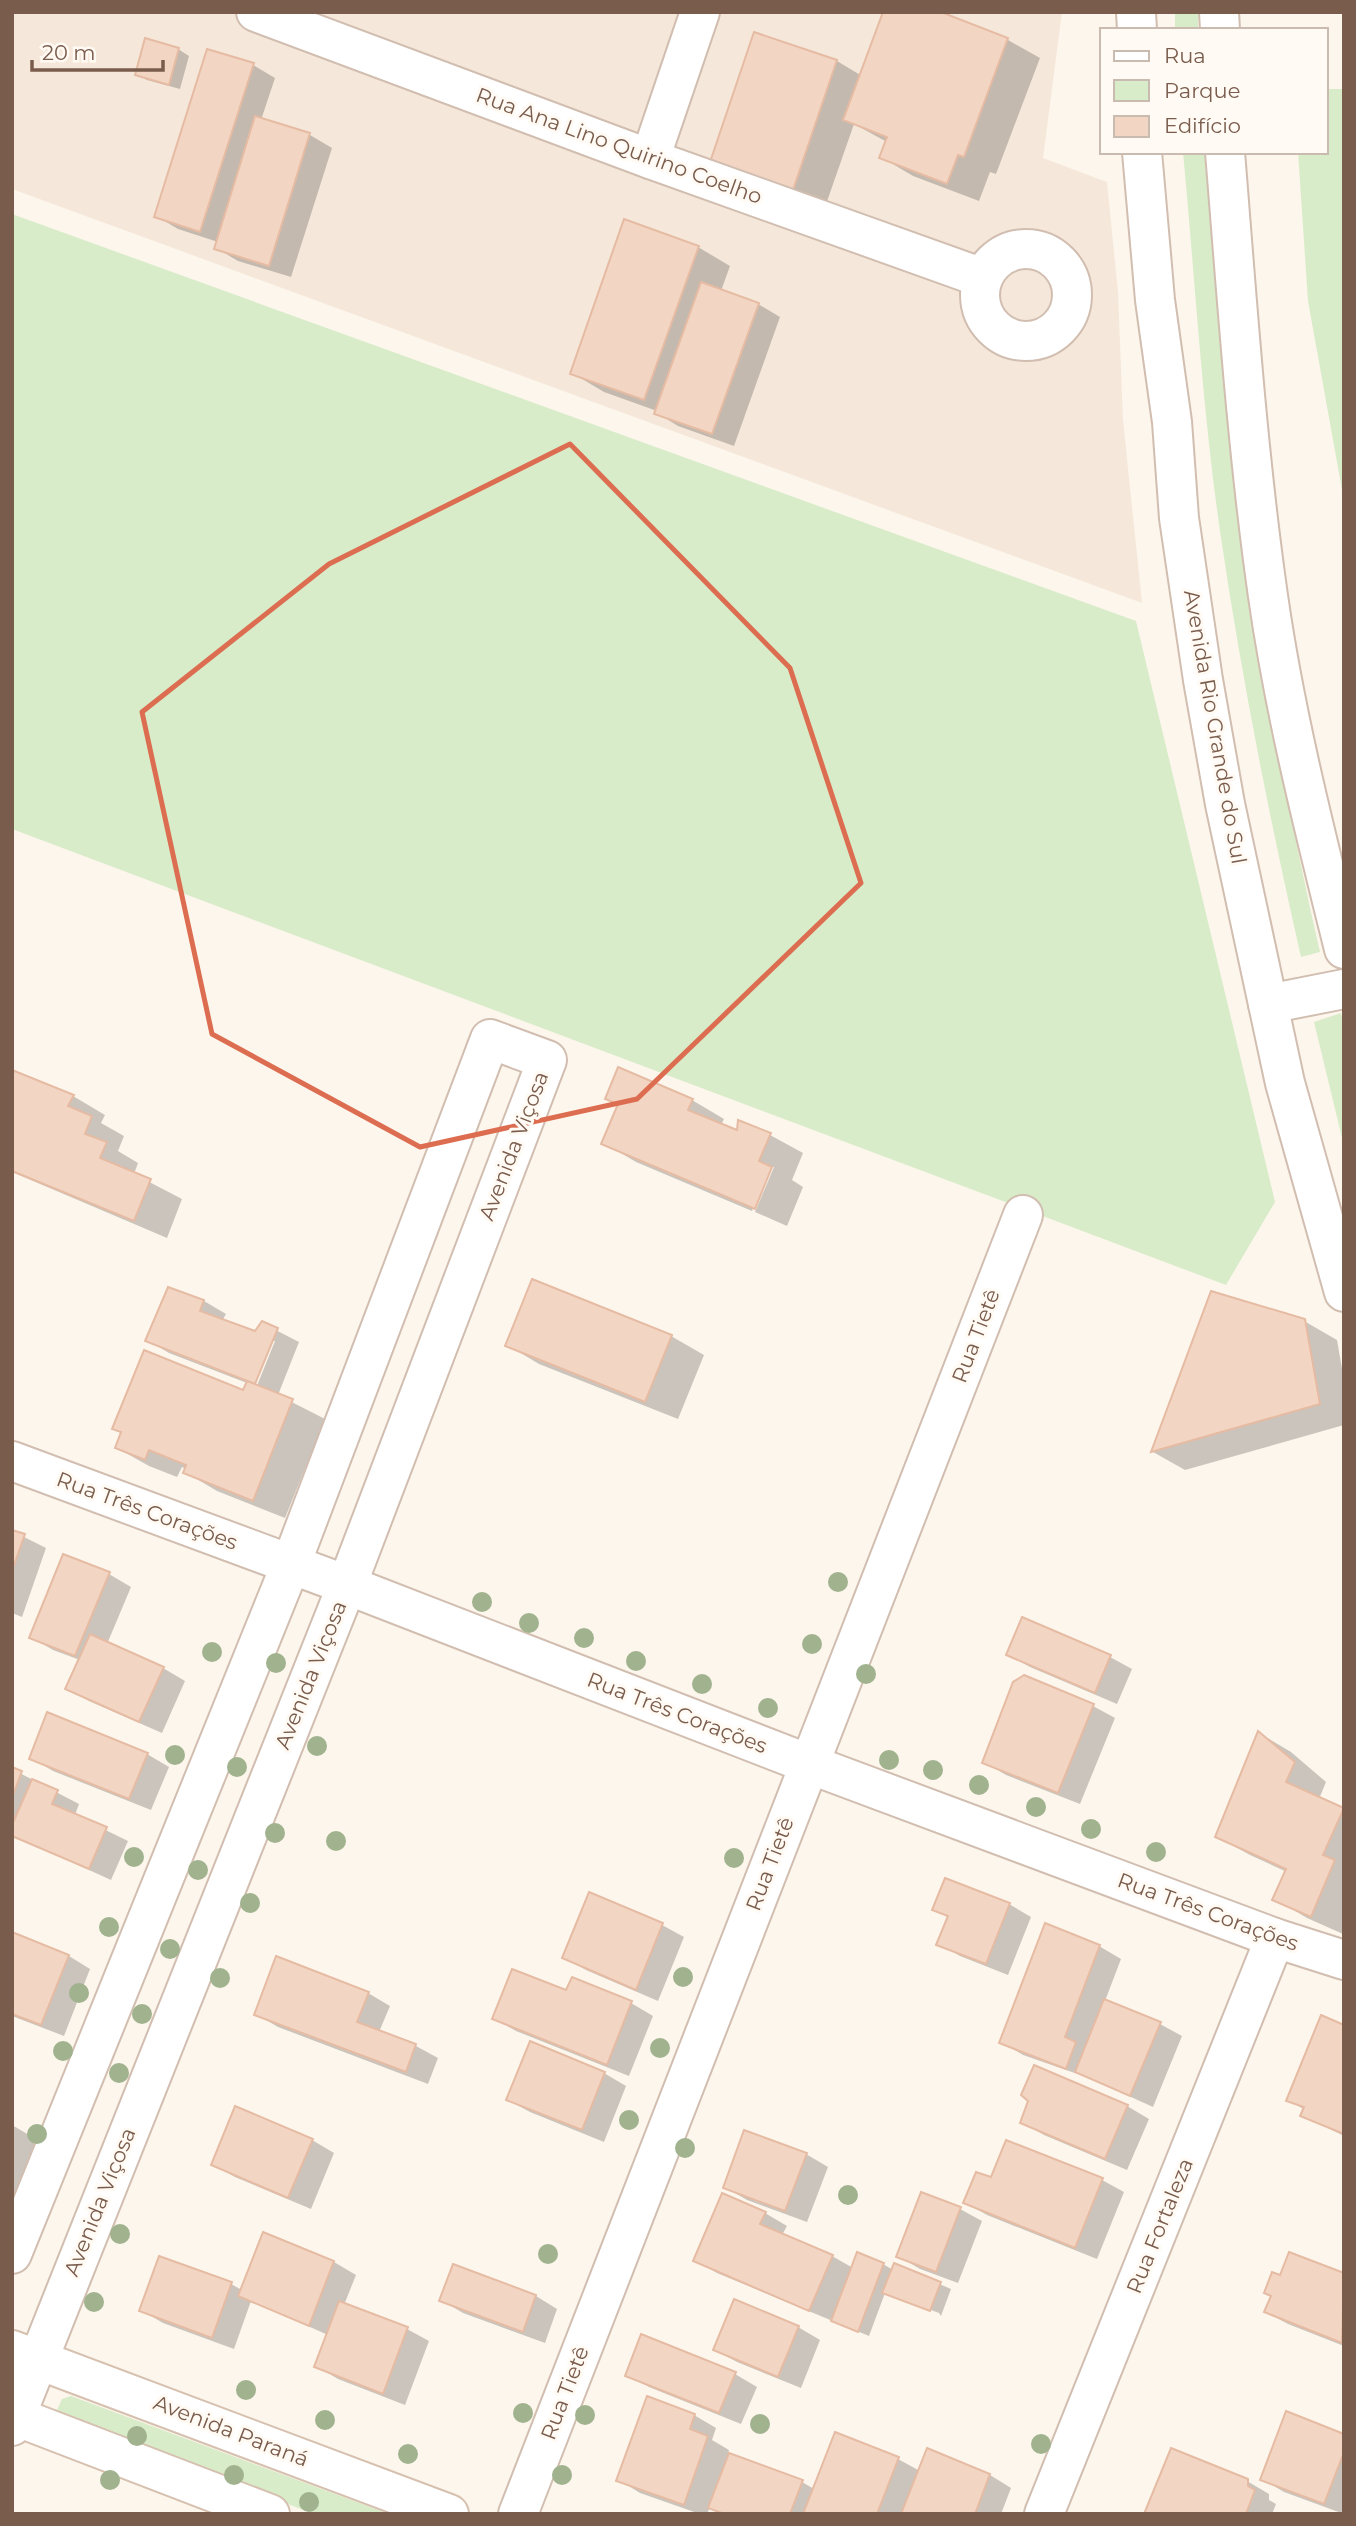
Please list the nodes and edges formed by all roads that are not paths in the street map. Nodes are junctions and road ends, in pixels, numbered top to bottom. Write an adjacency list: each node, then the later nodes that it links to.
1 (256, 12): 5 (street, Rua Ana Lino Quirino Coelho)
2 (700, 12): 5 (street)
3 (1142, 154): 9 (street, Avenida Rio Grande do Sul)
4 (1225, 154): 7 (street)
5 (650, 159): 6 (street, Rua Ana Lino Quirino Coelho)
6 (983, 278)
7 (1344, 949)
8 (1344, 989): 9 (street)
9 (1268, 1004): 11 (street, Avenida Rio Grande do Sul)
10 (1023, 1215): 15 (street, Rua Tietê)
11 (1344, 1292)
12 (12, 1461): 13 (street, Rua Três Corações)
13 (291, 1564): 14 (street, Rua Três Corações); 14 (street, Avenida Viçosa); 18 (street, Avenida Viçosa)
14 (347, 1585): 15 (street, Rua Três Corações); 19 (street, Avenida Viçosa)
15 (809, 1764): 16 (street, Rua Três Corações); 23 (street, Rua Tietê)
16 (1275, 1938): 17 (street, Rua Três Corações); 24 (street, Rua Fortaleza)
17 (1344, 1960)
18 (12, 2255)
19 (25, 2354): 20 (street, Avenida Viçosa); 22 (street, Avenida Paraná)
20 (13, 2419): 21 (street)
21 (270, 2514)
22 (449, 2514)
23 (518, 2514)
24 (1044, 2514)

